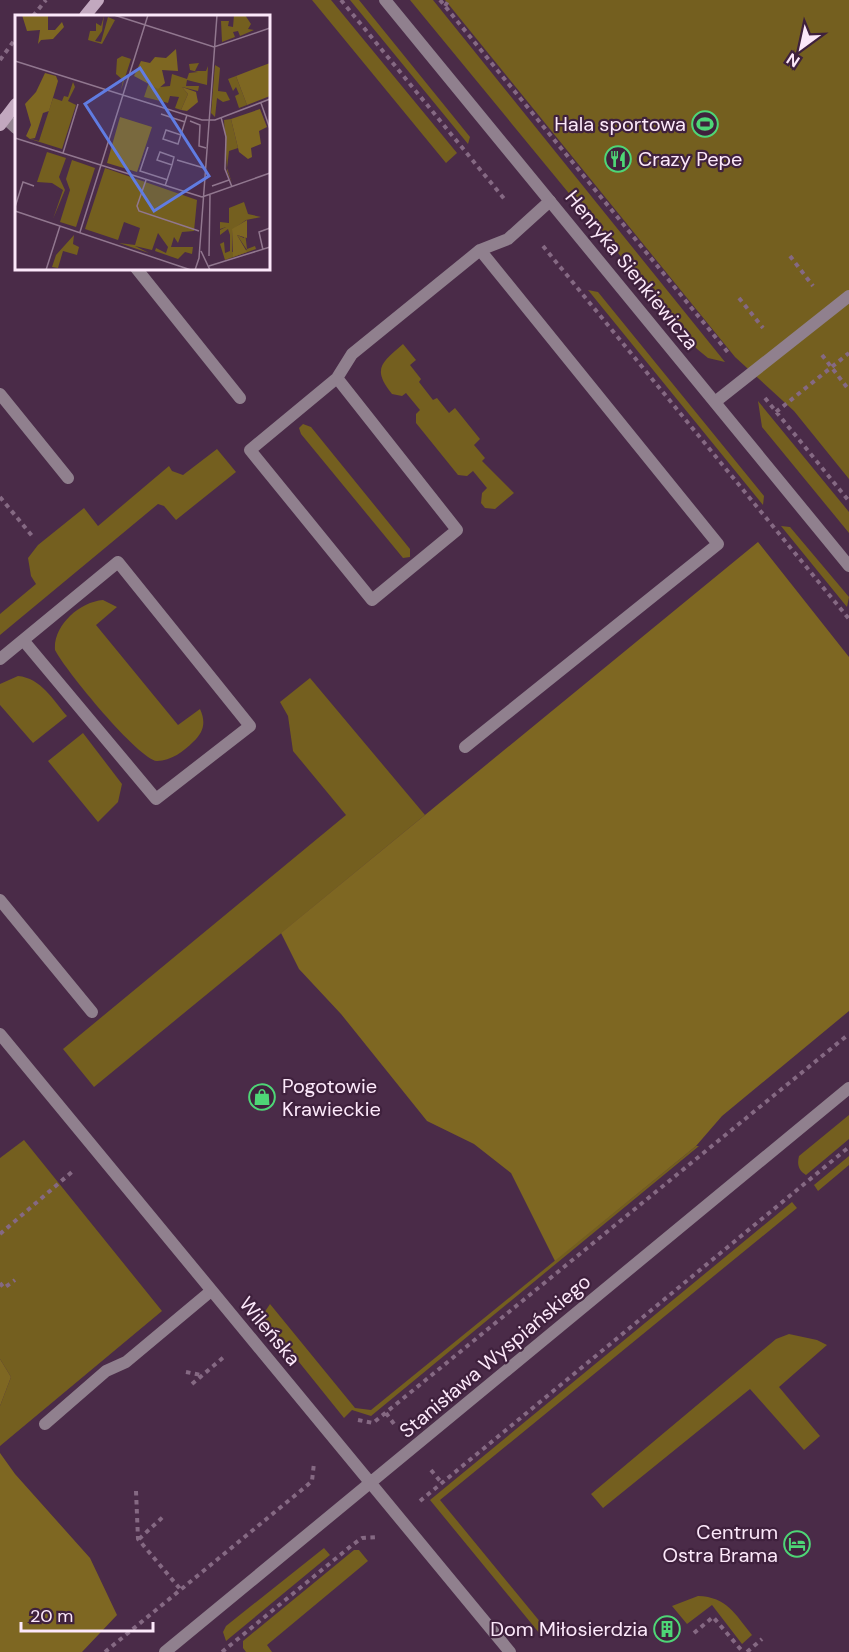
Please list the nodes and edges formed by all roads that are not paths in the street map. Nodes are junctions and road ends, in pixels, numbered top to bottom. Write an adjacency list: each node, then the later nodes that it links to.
1 (98, 0): 3 (street)
2 (385, 0): 6 (street, Henryka Sienkiewicza)
3 (86, 15)
4 (15, 105): 5 (street)
5 (3, 122)
6 (550, 201): 7 (street); 13 (street, Henryka Sienkiewicza)
7 (480, 250): 10 (street); 18 (street)
8 (138, 270): 12 (street)
9 (849, 296): 13 (street)
10 (337, 378): 10 (street)
11 (0, 394): 14 (street)
12 (240, 398)
13 (715, 402): 15 (street, Henryka Sienkiewicza)
14 (68, 478)
15 (849, 566)
16 (23, 640): 16 (street); 17 (street)
17 (0, 659)
18 (465, 747)
19 (0, 900): 20 (street)
20 (92, 1012)
21 (0, 1034): 23 (street, Wileńska)
22 (849, 1088): 25 (street, Stanisława Wyspiańskiego)
23 (211, 1291): 24 (street); 25 (street, Wileńska)
24 (45, 1424)
25 (371, 1484): 26 (street, Stanisława Wyspiańskiego); 27 (street, Wileńska)
26 (165, 1652)
27 (510, 1652)

